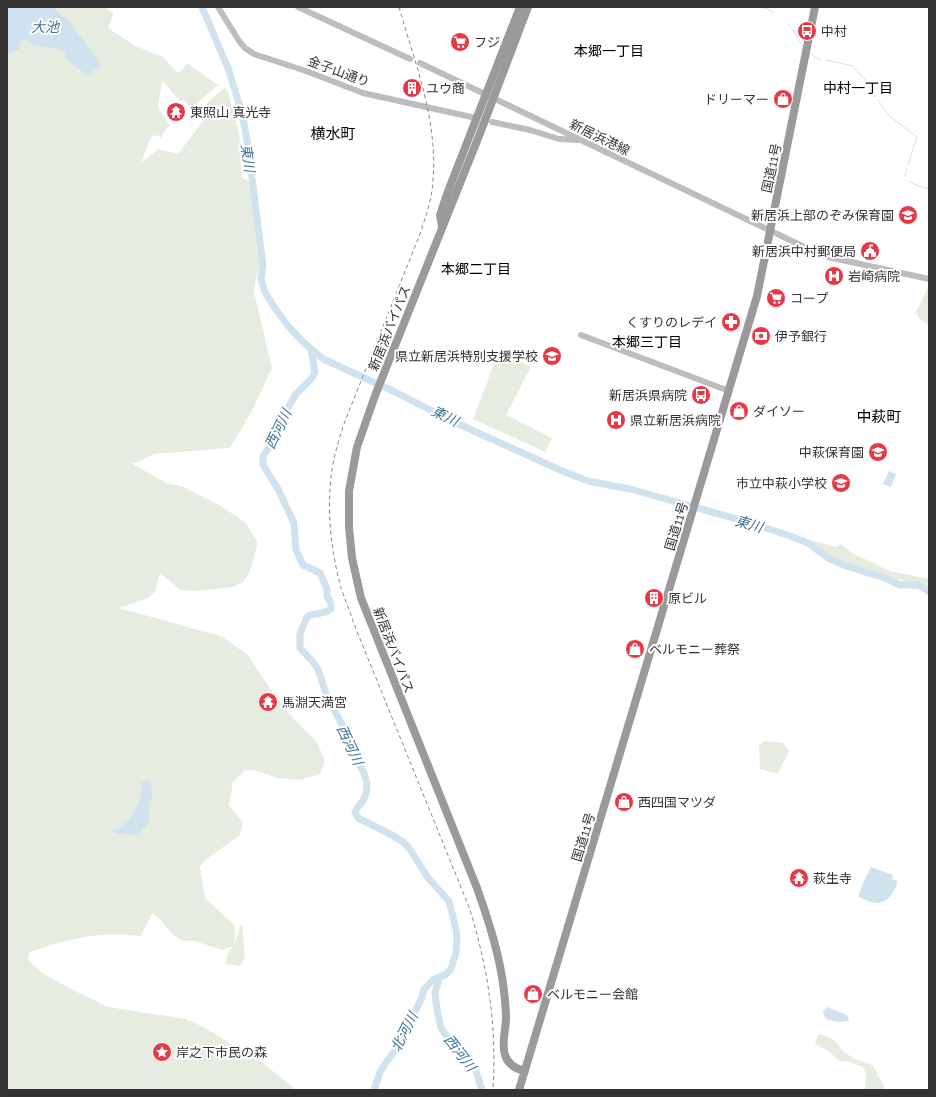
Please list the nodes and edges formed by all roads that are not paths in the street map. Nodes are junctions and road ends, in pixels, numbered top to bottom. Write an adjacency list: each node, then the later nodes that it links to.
1 (218, 7): 9 (street, 金子山通り)
2 (298, 7): 6 (street)
3 (520, 7): 8 (highway, 新居浜バイパス)
4 (528, 7): 8 (highway, 新居浜バイパス)
5 (815, 7): 13 (highway, 国道11号)
6 (410, 59)
7 (420, 63): 8 (street, 新居浜港線)
8 (490, 96): 9 (highway, 新居浜バイパス); 11 (street, 新居浜港線); 12 (highway, 新居浜バイパス)
9 (476, 118): 12 (highway, 新居浜バイパス)
10 (492, 122): 11 (street)
11 (580, 140): 13 (street, 新居浜港線)
12 (442, 227): 17 (highway, 新居浜バイパス)
13 (770, 231): 14 (street, 新居浜港線); 16 (highway, 国道11号)
14 (929, 279)
15 (581, 335): 16 (street)
16 (729, 391): 17 (highway, 国道11号)
17 (523, 1071): 18 (highway, 国道11号); 19 (highway, 国道11号)
18 (514, 1090)
19 (519, 1090)

